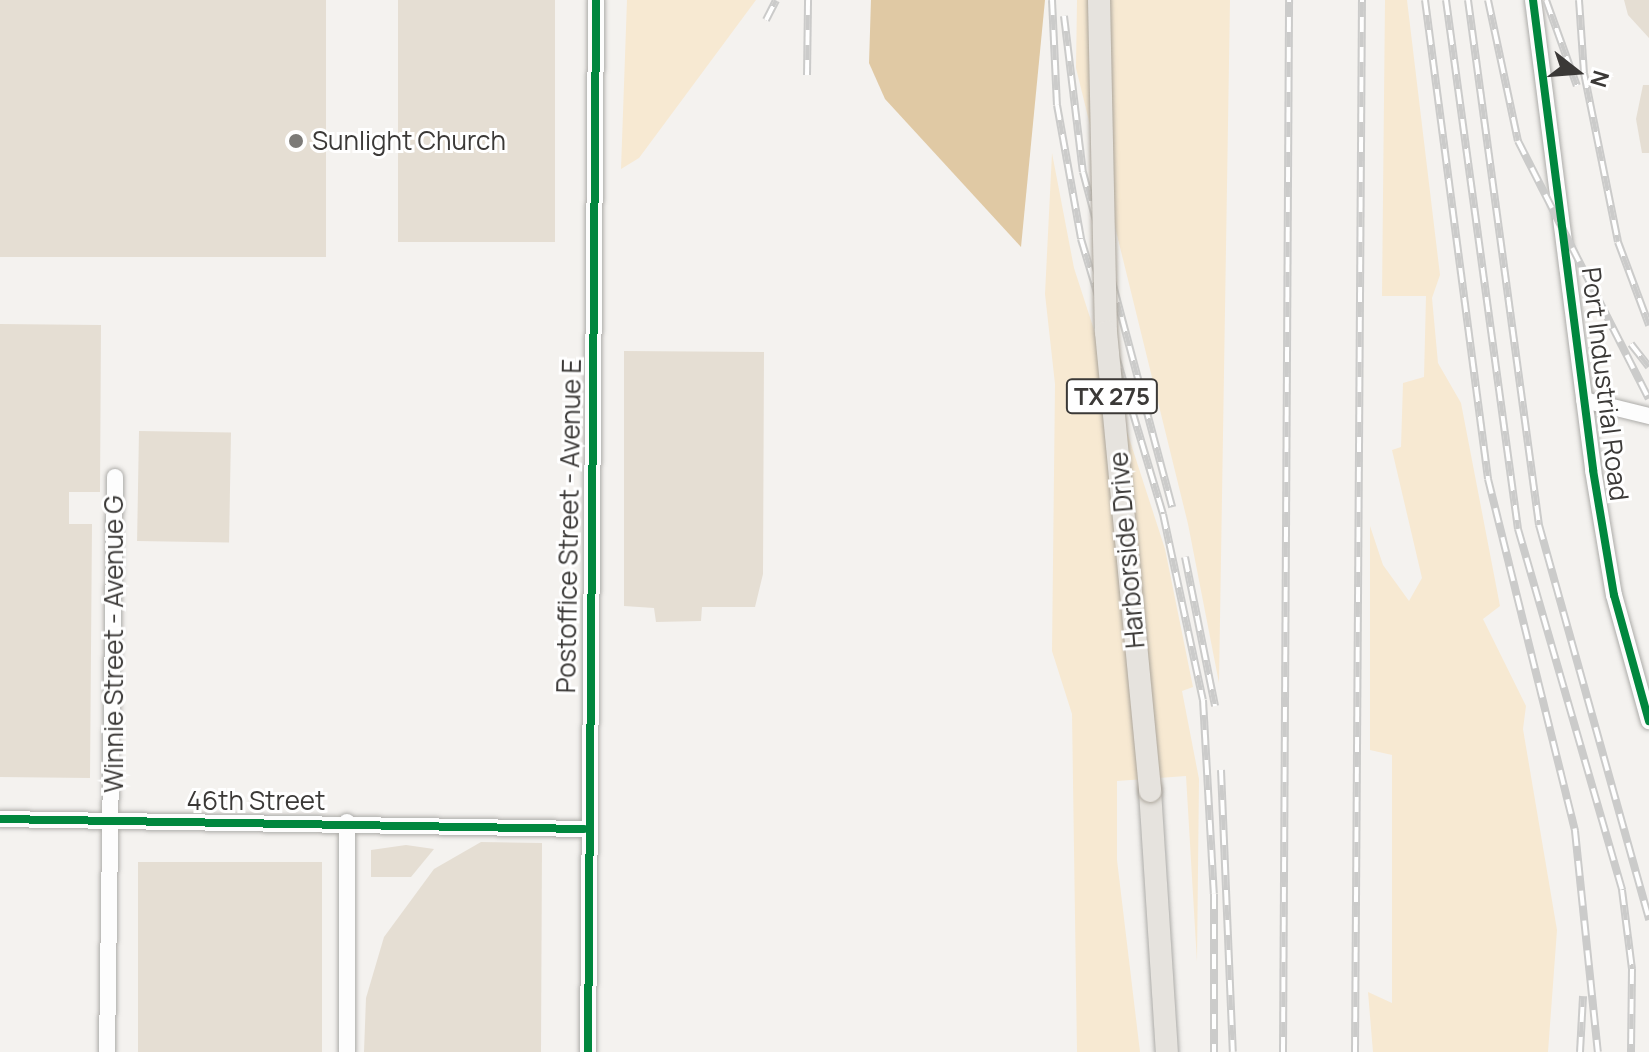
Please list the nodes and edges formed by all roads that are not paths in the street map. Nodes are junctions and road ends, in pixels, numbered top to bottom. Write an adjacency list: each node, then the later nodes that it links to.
1 (596, 0): 11 (street, Postoffice Street - Avenue E)
2 (1099, 0): 15 (main road, Harborside Drive / TX 275, bridge)
3 (1533, 0): 4 (street, Port Industrial Road)
4 (1584, 400): 5 (street); 7 (street, Port Industrial Road)
5 (1649, 416)
6 (115, 477): 9 (street, Winnie Street - Avenue G)
7 (1649, 721)
8 (0, 819): 9 (street, 46th Street)
9 (113, 820): 10 (street, 46th Street); 12 (street, Winnie Street - Avenue G)
10 (347, 822): 11 (street, 46th Street); 13 (street)
11 (584, 829): 14 (street, Postoffice Street - Avenue E)
12 (107, 1052)
13 (347, 1052)
14 (588, 1052)
15 (1167, 1052)

